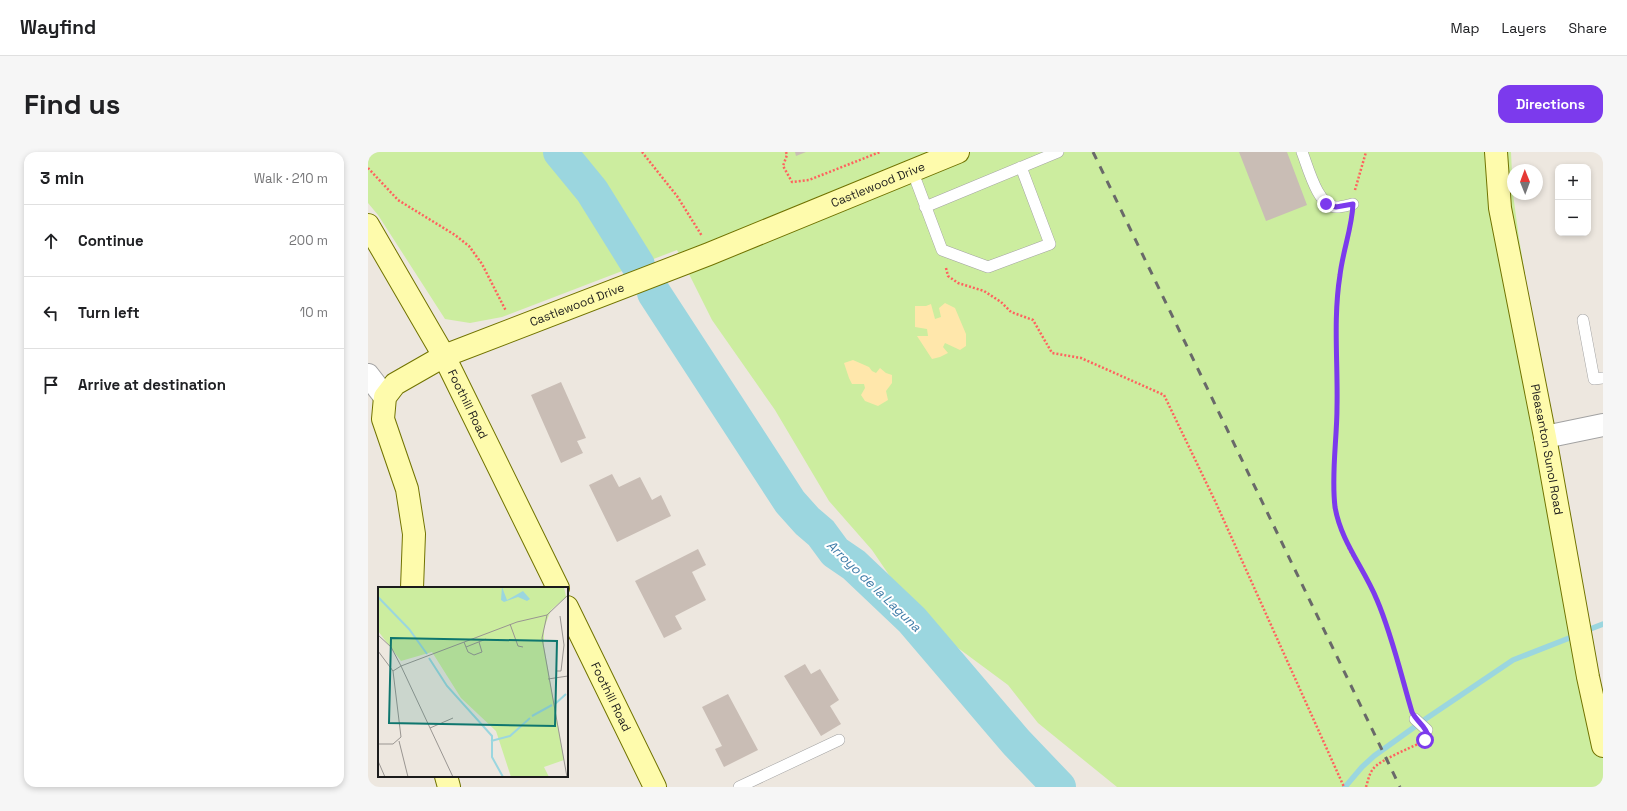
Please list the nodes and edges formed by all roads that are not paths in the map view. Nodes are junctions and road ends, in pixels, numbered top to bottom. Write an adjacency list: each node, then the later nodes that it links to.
1 (958, 152): 6 (street, Castlewood Drive)
2 (1058, 152): 5 (lane)
3 (1302, 152): 7 (lane)
4 (1496, 152): 16 (street, Pleasanton Sunol Road)
5 (1021, 167): 8 (lane); 8 (lane)
6 (912, 170): 8 (lane); 11 (street, Castlewood Drive)
7 (1353, 204)
8 (925, 207)
9 (368, 225): 11 (street, Foothill Road)
10 (1583, 320): 13 (lane)
11 (444, 356): 14 (street, Castlewood Drive); 18 (street, Foothill Road)
12 (368, 375): 14 (street)
13 (1603, 378)
14 (385, 397): 17 (street)
15 (1603, 425): 16 (street)
16 (1545, 437): 23 (street, Pleasanton Sunol Road)
17 (412, 587)
18 (558, 587)
19 (568, 609): 26 (street, Foothill Road)
20 (1415, 719): 21 (lane)
21 (1427, 730)
22 (839, 740): 27 (lane)
23 (1603, 746)
24 (446, 777): 25 (street)
25 (449, 787)
26 (655, 787)
27 (739, 787)

